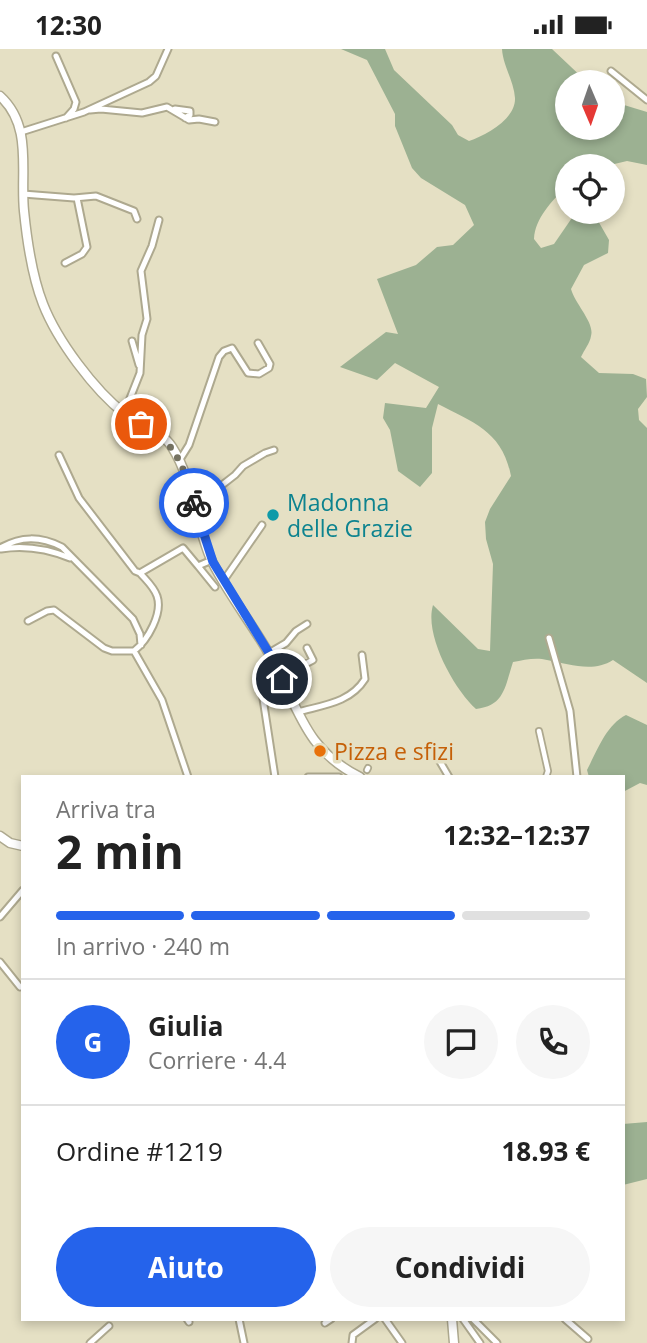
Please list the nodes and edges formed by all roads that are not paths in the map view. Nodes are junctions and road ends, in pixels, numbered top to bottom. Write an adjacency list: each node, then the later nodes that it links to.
1 (168, 49): 6 (street)
2 (56, 56): 7 (street)
3 (625, 82): 5 (street)
4 (0, 96): 9 (main road)
5 (647, 100)
6 (84, 112): 7 (street); 8 (street)
7 (65, 118): 9 (street)
8 (215, 122)
9 (21, 132): 10 (main road)
10 (23, 194): 11 (street); 18 (main road)
11 (77, 198): 12 (street); 14 (street)
12 (137, 219)
13 (159, 220): 17 (street)
14 (65, 263)
15 (132, 341): 17 (street)
16 (258, 343): 21 (street)
17 (140, 373): 18 (street)
18 (135, 421): 21 (main road)
19 (274, 450): 22 (street)
20 (59, 455): 28 (street)
21 (179, 461): 22 (main road)
22 (195, 506): 26 (main road)
23 (262, 524): 29 (street)
24 (0, 549): 25 (street); 25 (street)
25 (73, 559): 34 (street)
26 (212, 560): 27 (street); 29 (main road)
27 (198, 566): 28 (street); 30 (street)
28 (140, 573): 34 (street)
29 (224, 580): 37 (main road)
30 (215, 587)
31 (28, 621): 36 (street)
32 (307, 624): 37 (street)
33 (549, 638): 50 (street)
34 (141, 645): 36 (street)
35 (307, 648): 39 (street)
36 (134, 650): 45 (street)
37 (269, 653): 39 (main road)
38 (362, 655): 40 (street)
39 (282, 678): 40 (main road); 46 (street)
40 (297, 712): 43 (main road)
41 (539, 730): 49 (street)
42 (430, 755): 48 (street)
43 (340, 764): 44 (main road); 47 (street)
44 (364, 774)
45 (187, 775)
46 (275, 775)
47 (337, 775)
48 (448, 775)
49 (547, 775)
50 (577, 775)
51 (0, 836): 52 (main road)
52 (21, 846)
53 (21, 892): 55 (street)
54 (0, 906): 55 (street)
55 (9, 907): 56 (street)
56 (0, 917)
57 (0, 963): 58 (street)
58 (20, 987)
59 (239, 1321): 72 (street)
60 (329, 1321): 67 (street)
61 (372, 1321): 73 (street)
62 (386, 1321): 74 (street)
63 (452, 1321): 75 (main road)
64 (464, 1321): 76 (street)
65 (475, 1321): 77 (street)
66 (567, 1321): 70 (street)
67 (325, 1324)
68 (109, 1326): 71 (street)
69 (87, 1333): 71 (street)
70 (588, 1339)
71 (90, 1343)
72 (244, 1343)
73 (352, 1343)
74 (402, 1343)
75 (454, 1343)
76 (480, 1343)
77 (497, 1343)

